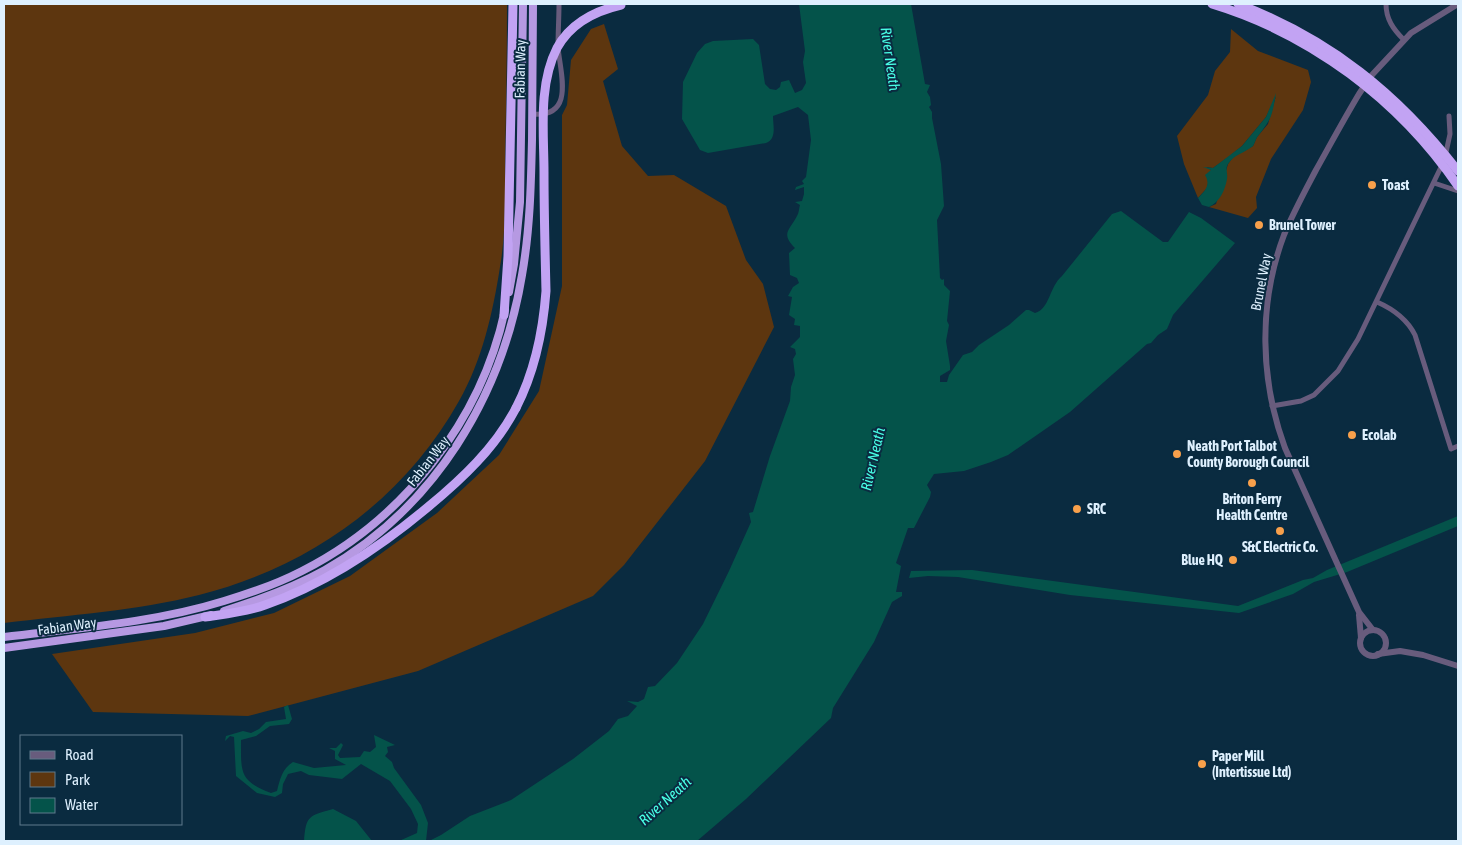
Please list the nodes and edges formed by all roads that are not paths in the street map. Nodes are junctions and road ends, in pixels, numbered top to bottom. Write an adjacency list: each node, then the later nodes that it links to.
1 (513, 4): 18 (highway)
2 (523, 4): 18 (highway, Fabian Way)
3 (533, 4): 11 (highway, Fabian Way)
4 (559, 4): 11 (street)
5 (628, 4): 22 (highway, bridge)
6 (1212, 4): 15 (highway, bridge)
7 (1238, 4): 13 (highway, bridge)
8 (1386, 4): 10 (street)
9 (1458, 4): 10 (street, Brunel Way)
10 (1404, 40): 19 (street, Brunel Way)
11 (532, 114): 22 (highway, Fabian Way)
12 (1449, 116): 14 (street)
13 (1458, 171)
14 (1434, 183): 16 (street); 17 (street)
15 (1458, 186)
16 (1458, 191)
17 (1377, 302): 19 (street); 20 (street)
18 (504, 314): 24 (highway, Fabian Way)
19 (1272, 406): 21 (street, Brunel Way)
20 (1458, 446)
21 (1359, 612): 23 (street, Brunel Way); 25 (street, Brunel Way)
22 (205, 617): 27 (highway, Fabian Way)
23 (1373, 630): 25 (street); 26 (street)
24 (4, 637)
25 (1361, 638): 29 (street)
26 (1385, 644): 28 (street); 29 (street)
27 (4, 648)
28 (1400, 651): 29 (street); 30 (street)
29 (1378, 654)
30 (1458, 666)

